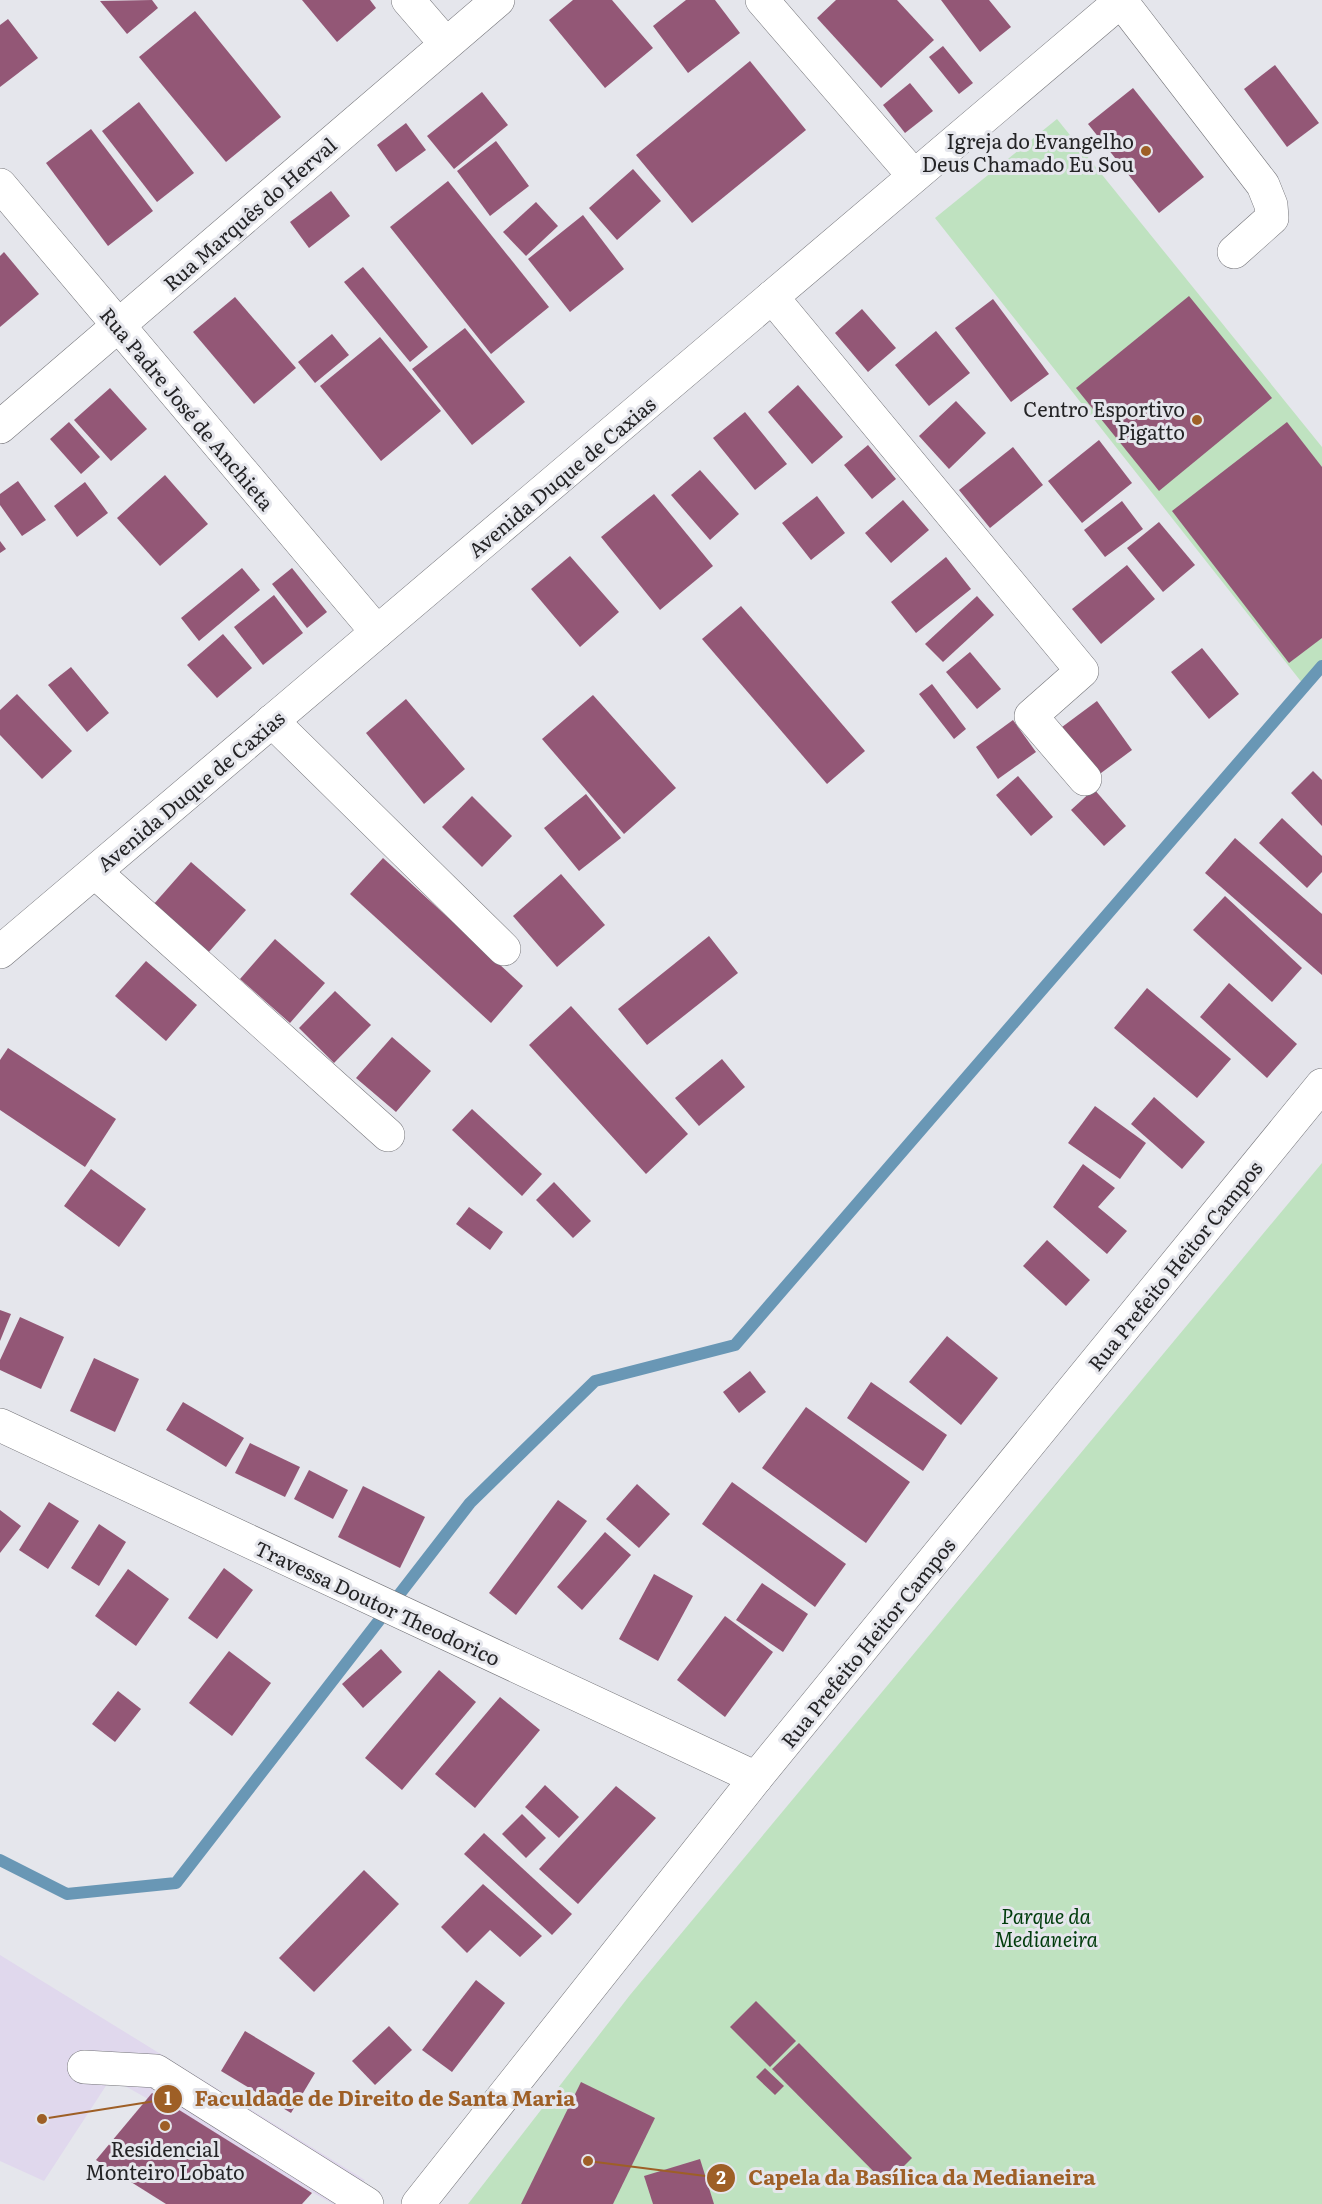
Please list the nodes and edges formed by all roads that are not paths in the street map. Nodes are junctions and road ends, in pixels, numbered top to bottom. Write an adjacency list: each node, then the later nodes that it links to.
1 (408, 0): 5 (street)
2 (498, 0): 5 (street, Rua Marquês do Herval)
3 (762, 0): 6 (street)
4 (1121, 1): 6 (street, Avenida Duque de Caxias); 8 (street)
5 (446, 44): 10 (street, Rua Marquês do Herval)
6 (914, 176): 9 (street, Avenida Duque de Caxias)
7 (0, 185): 10 (street, Rua Padre José de Anchieta)
8 (1234, 252)
9 (772, 297): 12 (street, Avenida Duque de Caxias); 14 (street)
10 (118, 325): 11 (street, Rua Marquês do Herval); 12 (street, Rua Padre José de Anchieta)
11 (0, 426)
12 (377, 632): 13 (street, Avenida Duque de Caxias)
13 (272, 721): 15 (street, Avenida Duque de Caxias); 16 (street)
14 (1084, 779)
15 (95, 872): 17 (street, Avenida Duque de Caxias); 19 (street)
16 (504, 949)
17 (0, 952)
18 (1321, 1088): 21 (street, Rua Prefeito Heitor Campos)
19 (388, 1135)
20 (0, 1425): 21 (street, Travessa Doutor Theodorico)
21 (756, 1778): 24 (street, Rua Prefeito Heitor Campos)
22 (84, 2067): 23 (street)
23 (367, 2204)
24 (418, 2204)

